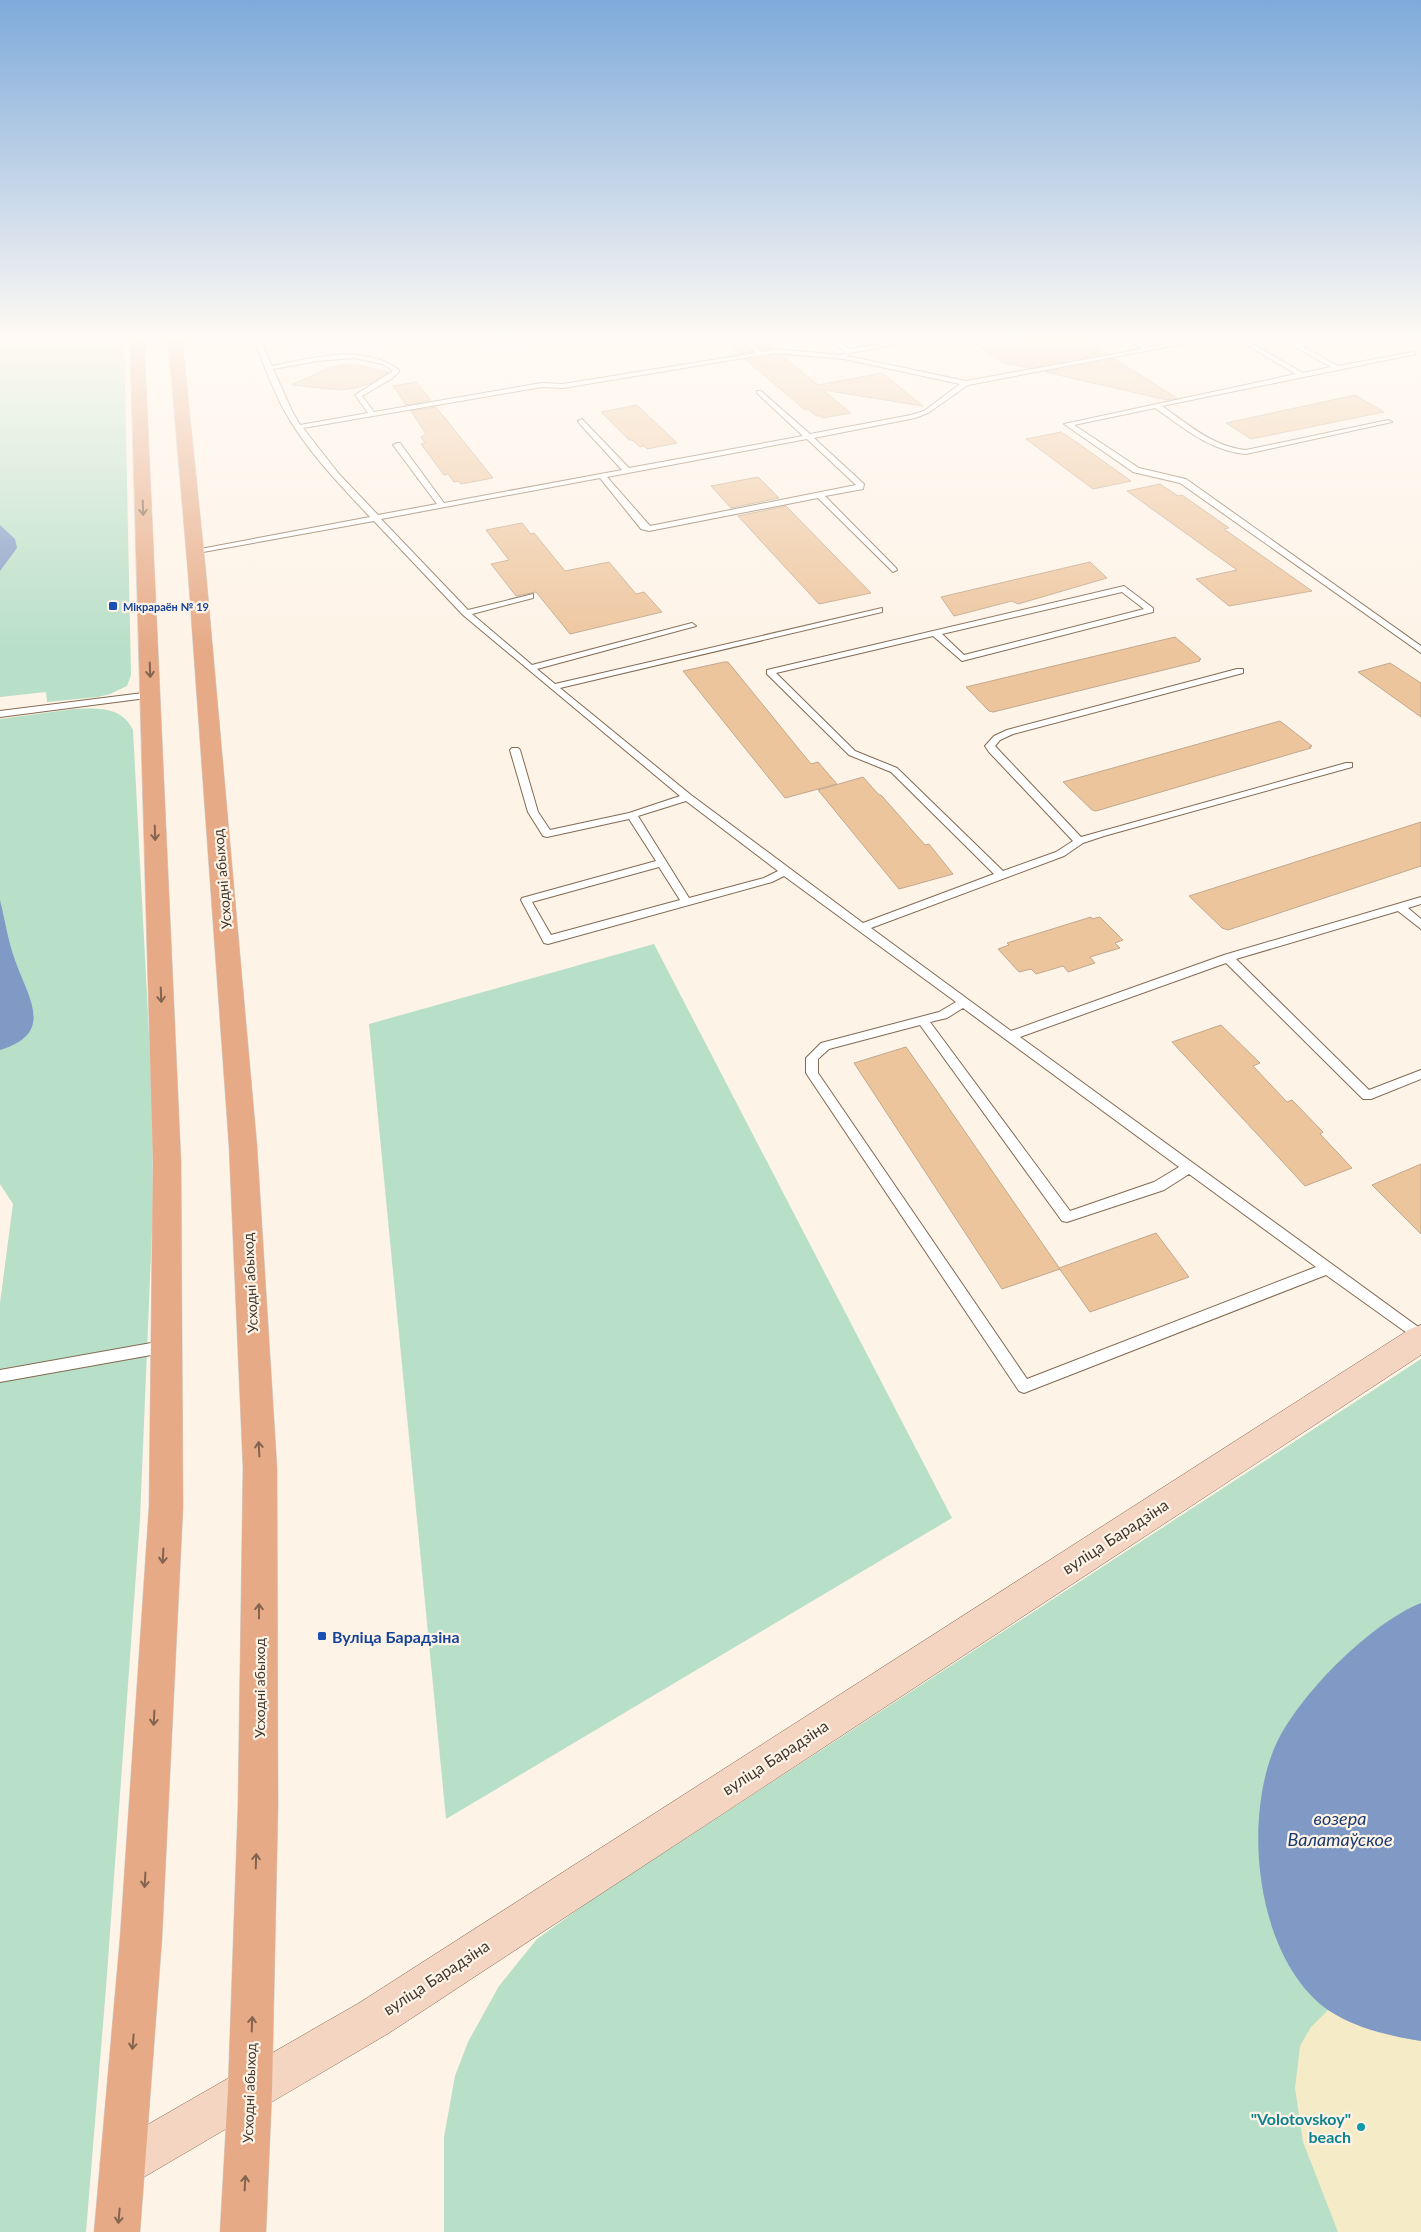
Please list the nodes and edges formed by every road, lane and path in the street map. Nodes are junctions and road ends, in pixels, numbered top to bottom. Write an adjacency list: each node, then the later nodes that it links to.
1 (141, 441): 27 (main road, one-way to 27)
2 (185, 441): 16 (main road, Усходні абыход)
3 (310, 441): 15 (lane)
4 (600, 441): 11 (lane)
5 (786, 441): 11 (lane)
6 (813, 441): 13 (lane)
7 (1093, 441): 23 (lane)
8 (1210, 441): 9 (lane)
9 (1297, 441)
10 (397, 445): 14 (lane)
11 (627, 471): 12 (lane)
12 (602, 476): 13 (lane); 14 (lane)
13 (821, 496): 17 (lane)
14 (442, 506): 15 (lane)
15 (376, 519): 16 (lane); 20 (lane)
16 (195, 552): 52 (main road, Усходні абыход, one-way to 16)
17 (893, 570)
18 (530, 596): 20 (lane)
19 (879, 610): 26 (lane)
20 (466, 613): 24 (lane)
21 (692, 626): 24 (lane)
22 (935, 633): 22 (lane); 36 (lane)
23 (1421, 650)
24 (530, 668): 26 (lane)
25 (1240, 671): 33 (lane)
26 (554, 687): 31 (lane)
27 (151, 695): 28 (lane); 50 (main road, one-way to 50)
28 (0, 714)
29 (515, 750): 32 (lane)
30 (1349, 765): 33 (lane)
31 (686, 797): 32 (lane); 35 (lane)
32 (632, 815): 34 (lane)
33 (1079, 841): 36 (lane)
34 (662, 863): 38 (lane); 38 (lane)
35 (785, 871): 38 (lane); 41 (lane)
36 (1001, 875): 41 (lane)
37 (1421, 900): 39 (lane)
38 (687, 903)
39 (1400, 907): 40 (lane); 42 (lane)
40 (1421, 925)
41 (863, 927): 43 (lane)
42 (1228, 958): 45 (lane); 46 (lane)
43 (964, 1002): 44 (lane); 45 (lane)
44 (923, 1020): 47 (lane); 48 (lane)
45 (1009, 1036): 47 (lane)
46 (1421, 1074)
47 (1189, 1166): 48 (lane)
48 (1327, 1269): 49 (lane)
49 (1421, 1338): 52 (street, вуліца Барадзіна)
50 (168, 1346): 51 (lane); 53 (main road, one-way to 53)
51 (0, 1376)
52 (250, 2090): 53 (street, вуліца Барадзіна); 55 (main road, Усходні абыход, one-way to 52)
53 (123, 2164): 54 (main road, one-way to 54)
54 (117, 2232)
55 (243, 2232)

